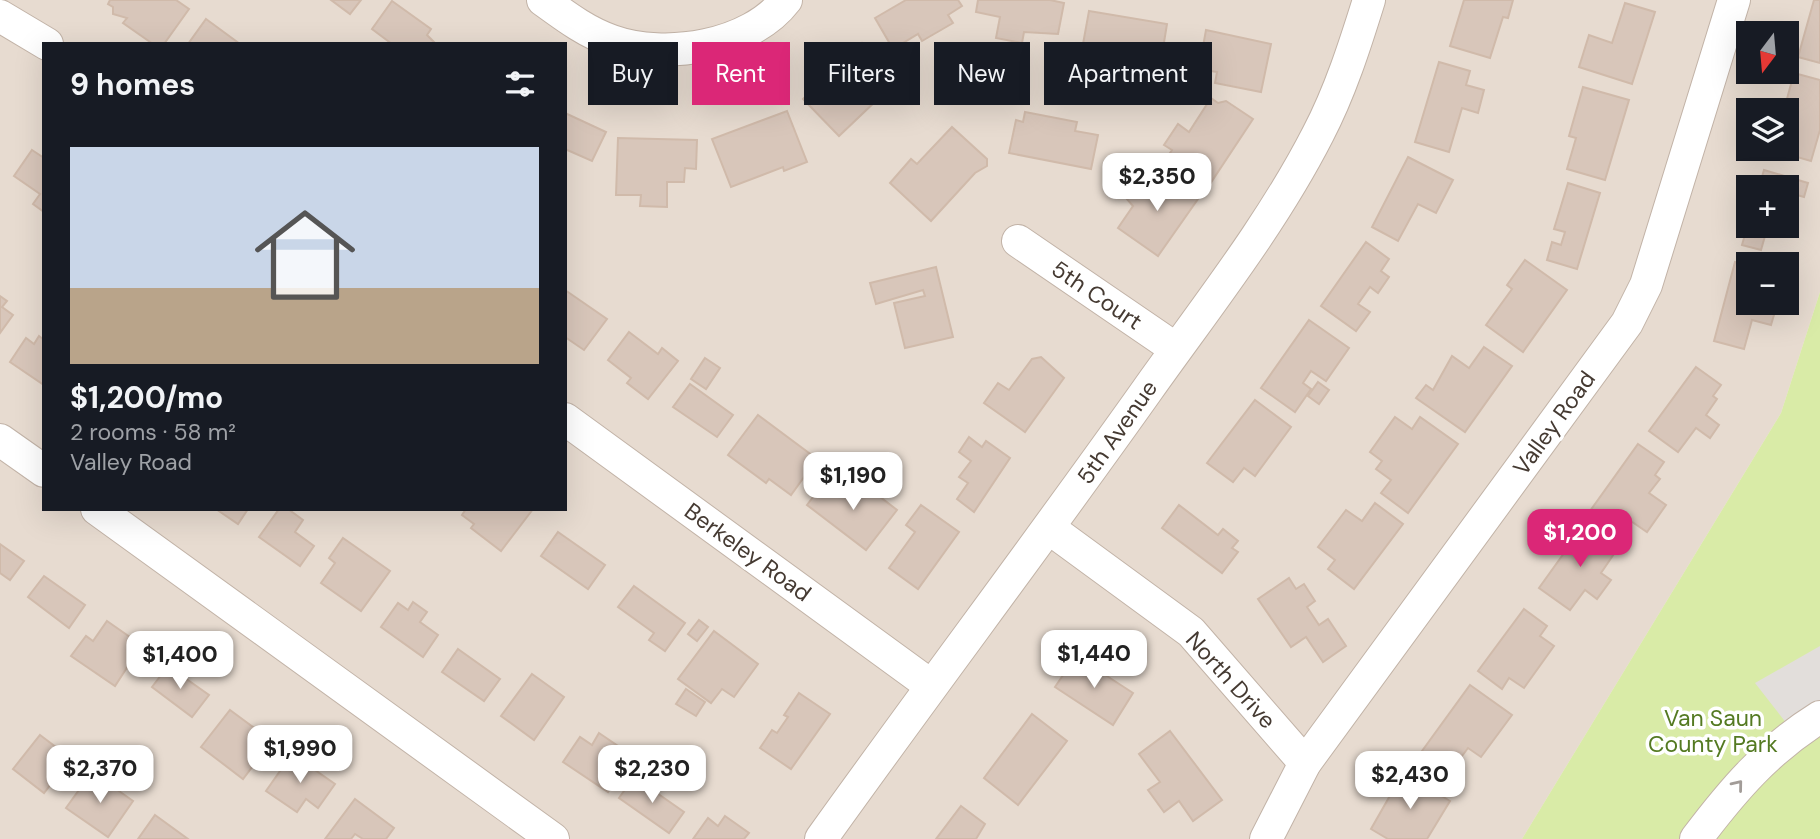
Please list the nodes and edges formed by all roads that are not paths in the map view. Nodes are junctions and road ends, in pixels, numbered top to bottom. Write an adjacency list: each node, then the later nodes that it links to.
1 (543, 0): 2 (street)
2 (786, 0)
3 (1369, 0): 8 (street, 5th Avenue)
4 (1734, 0): 16 (street, Valley Road)
5 (0, 16): 6 (street)
6 (44, 42)
7 (1018, 241): 8 (street, 5th Court)
8 (1176, 349): 13 (street, 5th Avenue)
9 (567, 420): 14 (street, Berkeley Road)
10 (0, 440): 11 (street)
11 (42, 470)
12 (100, 511): 17 (street)
13 (1049, 528): 14 (street, 5th Avenue); 16 (street, North Drive)
14 (930, 685): 18 (street, 5th Avenue)
15 (1820, 718): 20 (street, one-way to 15)
16 (1305, 763): 19 (street, Valley Road)
17 (553, 839)
18 (821, 839)
19 (1266, 839)
20 (1696, 839)

